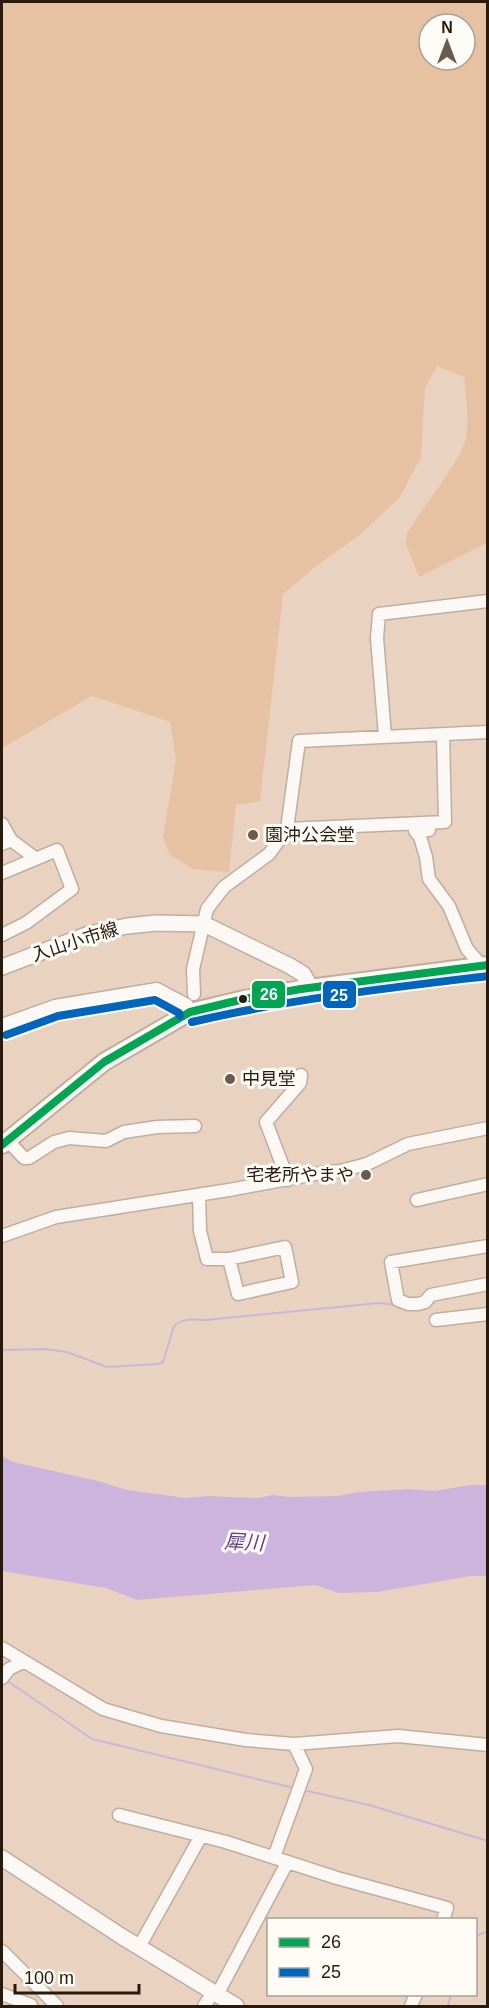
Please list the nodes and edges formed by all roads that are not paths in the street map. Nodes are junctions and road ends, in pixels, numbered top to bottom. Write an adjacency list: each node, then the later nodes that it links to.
1 (488, 601): 4 (street)
2 (488, 732): 3 (street)
3 (442, 735): 4 (street); 5 (street)
4 (385, 736): 7 (street)
5 (445, 822): 7 (street); 13 (street)
6 (2, 824): 8 (street)
7 (287, 829): 11 (street)
8 (6, 842): 9 (street)
9 (35, 858): 10 (street); 12 (street)
10 (2, 873)
11 (204, 924): 14 (main road, 入山小市線); 15 (main road, 入山小市線); 16 (street)
12 (2, 935)
13 (484, 965): 15 (highway)
14 (2, 968)
15 (311, 988): 17 (highway)
16 (194, 994)
17 (190, 1012): 18 (street); 22 (highway)
18 (2, 1025)
19 (301, 1075): 23 (street)
20 (195, 1126): 22 (street)
21 (488, 1128): 23 (street)
22 (4, 1143)
23 (288, 1180): 25 (street)
24 (488, 1184): 26 (street)
25 (199, 1195): 27 (street); 29 (street)
26 (417, 1200)
27 (2, 1236)
28 (488, 1246): 30 (street)
29 (229, 1259): 29 (street)
30 (488, 1284)
31 (488, 1314): 32 (street)
32 (436, 1320)
33 (2, 1648): 34 (street)
34 (23, 1662): 35 (street); 36 (street)
35 (5, 1674)
36 (294, 1744): 37 (street); 40 (street)
37 (488, 1745)
38 (119, 1815): 39 (street)
39 (201, 1836): 40 (street); 44 (street)
40 (274, 1857): 42 (street)
41 (2, 1858): 44 (main road)
42 (287, 1863): 43 (street); 46 (street)
43 (444, 1918)
44 (139, 1947): 46 (main road)
45 (2, 1951): 49 (street)
46 (215, 1994): 50 (street); 51 (main road)
47 (2, 1995): 48 (street)
48 (32, 2006)
49 (57, 2007)
50 (204, 2007)
51 (236, 2007)

